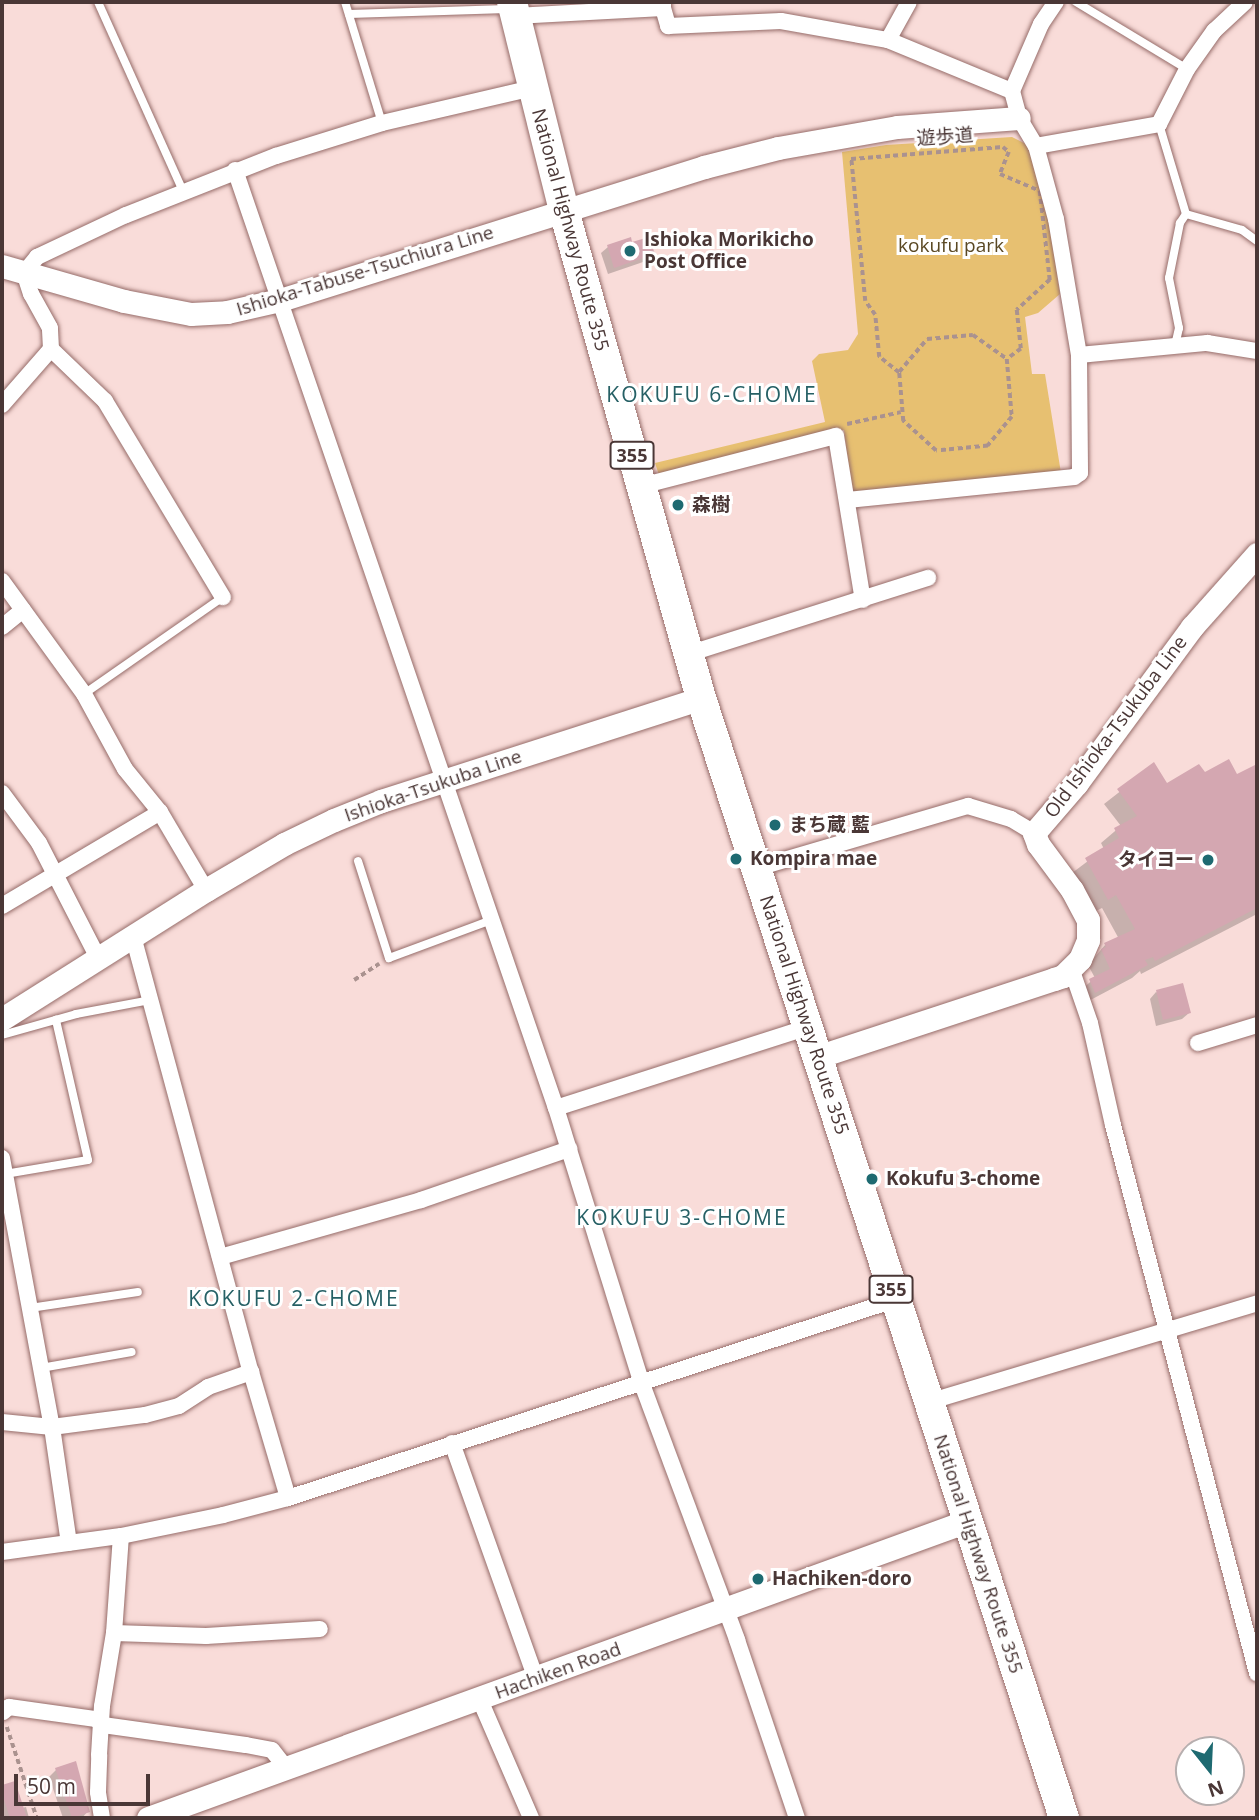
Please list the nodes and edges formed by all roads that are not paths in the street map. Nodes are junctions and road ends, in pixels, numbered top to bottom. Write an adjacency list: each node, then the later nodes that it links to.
1 (98, 2): 19 (lane)
2 (345, 2): 9 (lane)
3 (909, 2): 10 (street)
4 (1056, 2): 13 (street)
5 (1076, 2): 11 (lane)
6 (1245, 2): 11 (street)
7 (663, 5): 8 (street); 10 (street)
8 (514, 9): 9 (lane); 12 (highway, National Highway Route 355 / 355)
9 (349, 14): 15 (lane)
10 (888, 40): 13 (street)
11 (1187, 69): 16 (street)
12 (531, 88): 15 (street); 20 (highway, National Highway Route 355 / 355)
13 (1012, 91): 14 (street)
14 (1019, 118): 17 (street); 20 (main road, Ishioka-Tabuse-Tsuchiura Line)
15 (382, 123): 18 (street)
16 (1158, 124): 17 (street); 21 (lane)
17 (1036, 146): 29 (street)
18 (235, 170): 19 (street); 25 (street)
19 (183, 191): 24 (street)
20 (564, 211): 25 (main road, Ishioka-Tabuse-Tsuchiura Line); 31 (highway, National Highway Route 355 / 355)
21 (1186, 214): 22 (lane); 26 (lane)
22 (1257, 241)
23 (2, 266): 24 (main road, Ishioka-Tabuse-Tsuchiura Line)
24 (24, 273): 25 (main road, Ishioka-Tabuse-Tsuchiura Line); 27 (street)
25 (280, 300): 43 (street)
26 (1175, 345): 28 (street); 29 (street)
27 (51, 349): 30 (street); 36 (street)
28 (1257, 351)
29 (1079, 355): 32 (street)
30 (2, 405)
31 (641, 486): 32 (street); 40 (highway, National Highway Route 355 / 355)
32 (848, 500): 37 (street)
33 (1257, 554): 46 (main road, Old Ishioka-Tsukuba Line)
34 (928, 578): 37 (street)
35 (2, 581): 38 (street)
36 (223, 597): 41 (lane)
37 (863, 600): 40 (street)
38 (23, 610): 39 (street); 41 (street)
39 (2, 627)
40 (688, 654): 42 (highway, National Highway Route 355 / 355)
41 (84, 694): 45 (street)
42 (701, 698): 43 (main road, Ishioka-Tsukuba Line); 48 (highway, National Highway Route 355 / 355)
43 (443, 782): 50 (main road, Ishioka-Tsukuba Line); 52 (street)
44 (2, 793): 49 (street)
45 (160, 812): 49 (street); 50 (street)
46 (1034, 833): 48 (street); 55 (main road, Old Ishioka-Tsukuba Line)
47 (358, 861): 52 (lane)
48 (757, 869): 60 (highway, National Highway Route 355 / 355)
49 (56, 876): 51 (street); 54 (street)
50 (206, 890): 53 (main road, Ishioka-Tsukuba Line)
51 (2, 906)
52 (492, 920): 64 (street)
53 (133, 936): 54 (main road, Ishioka-Tsukuba Line); 56 (street)
54 (98, 958): 57 (main road, Ishioka-Tsukuba Line)
55 (1071, 968): 63 (main road); 73 (street)
56 (150, 1000): 58 (lane); 68 (street)
57 (2, 1019)
58 (56, 1020): 61 (lane); 67 (lane)
59 (1257, 1025): 62 (street)
60 (808, 1027): 63 (highway, National Highway Route 355 / 355); 64 (street)
61 (2, 1035)
62 (1198, 1043)
63 (817, 1057): 70 (highway, National Highway Route 355 / 355)
64 (556, 1108): 65 (street)
65 (569, 1149): 68 (street); 77 (street)
66 (2, 1158): 67 (street)
67 (3, 1175): 72 (street)
68 (220, 1257): 76 (street)
69 (138, 1292): 72 (lane)
70 (894, 1300): 77 (street); 78 (highway, National Highway Route 355 / 355)
71 (1257, 1303): 73 (street)
72 (30, 1308): 75 (street)
73 (1166, 1329): 78 (street); 90 (street)
74 (132, 1352): 75 (lane)
75 (41, 1368): 80 (street)
76 (251, 1373): 80 (street); 82 (street)
77 (642, 1384): 81 (street); 87 (street)
78 (928, 1402): 83 (highway, National Highway Route 355 / 355)
79 (2, 1422): 80 (street)
80 (52, 1427): 85 (street)
81 (452, 1443): 82 (street); 91 (street)
82 (288, 1498): 84 (street)
83 (967, 1521): 87 (main road, Hachiken Road); 100 (highway, National Highway Route 355 / 355)
84 (121, 1536): 85 (street); 89 (street)
85 (69, 1543): 86 (street)
86 (2, 1552)
87 (725, 1609): 91 (main road, Hachiken Road); 99 (street)
88 (320, 1629): 89 (street)
89 (114, 1633): 94 (street)
90 (1257, 1673)
91 (536, 1679): 92 (main road, Hachiken Road)
92 (480, 1700): 95 (main road, Hachiken Road); 98 (street)
93 (3, 1712): 94 (street)
94 (103, 1725): 95 (street); 96 (street)
95 (287, 1769): 97 (main road, Hachiken Road)
96 (102, 1818)
97 (148, 1818)
98 (531, 1818)
99 (797, 1818)
100 (1064, 1818)

